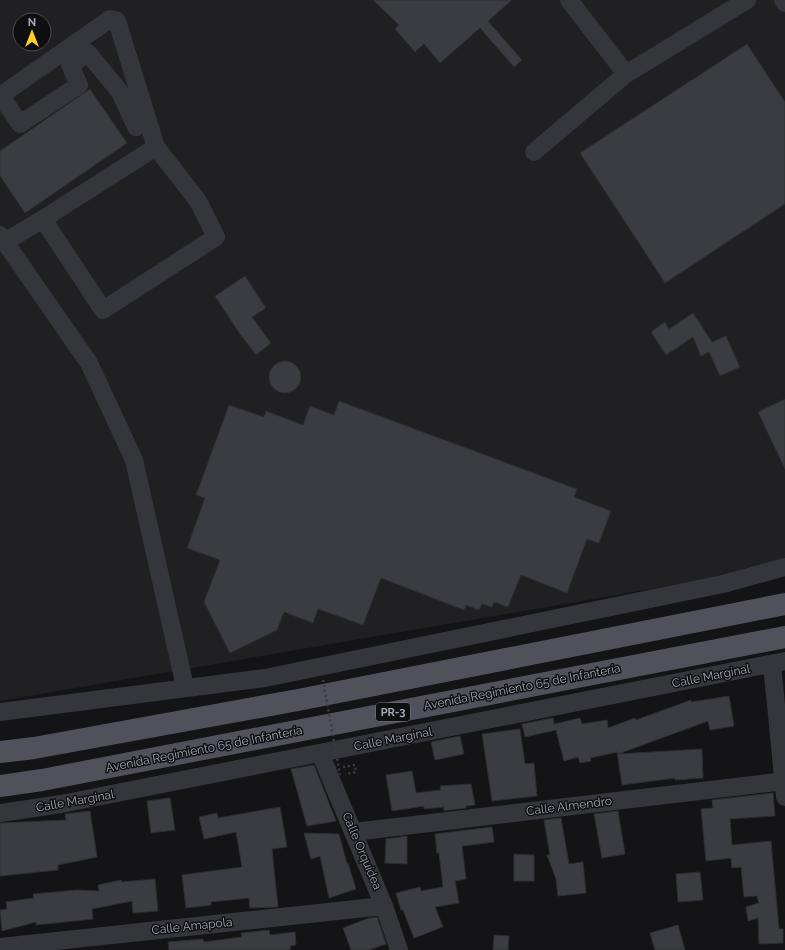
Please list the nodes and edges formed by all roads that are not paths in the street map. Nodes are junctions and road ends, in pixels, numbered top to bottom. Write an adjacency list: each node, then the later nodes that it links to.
1 (569, 0): 5 (street)
2 (747, 0): 5 (street)
3 (783, 0): 4 (street)
4 (785, 3)
5 (626, 74): 9 (street)
6 (0, 96): 7 (street); 8 (street)
7 (136, 127)
8 (156, 147): 10 (street); 10 (street)
9 (534, 152)
10 (43, 219): 11 (street)
11 (2, 238): 16 (street)
12 (785, 567): 16 (street)
13 (785, 604): 18 (main road)
14 (785, 637): 20 (main road, Avenida Regimiento 65 de Infantería / PR-3)
15 (779, 662): 19 (street, Calle Marginal); 21 (street)
16 (185, 687): 17 (street)
17 (0, 712)
18 (0, 752)
19 (320, 753): 22 (street, Calle Marginal); 23 (street, Calle Orquídea)
20 (0, 786)
21 (784, 786): 23 (street, Calle Almendro)
22 (0, 813)
23 (354, 832): 24 (street, Calle Orquídea)
24 (384, 906): 25 (street, Calle Amapola); 26 (street, Calle Orquídea)
25 (0, 947)
26 (399, 950)

